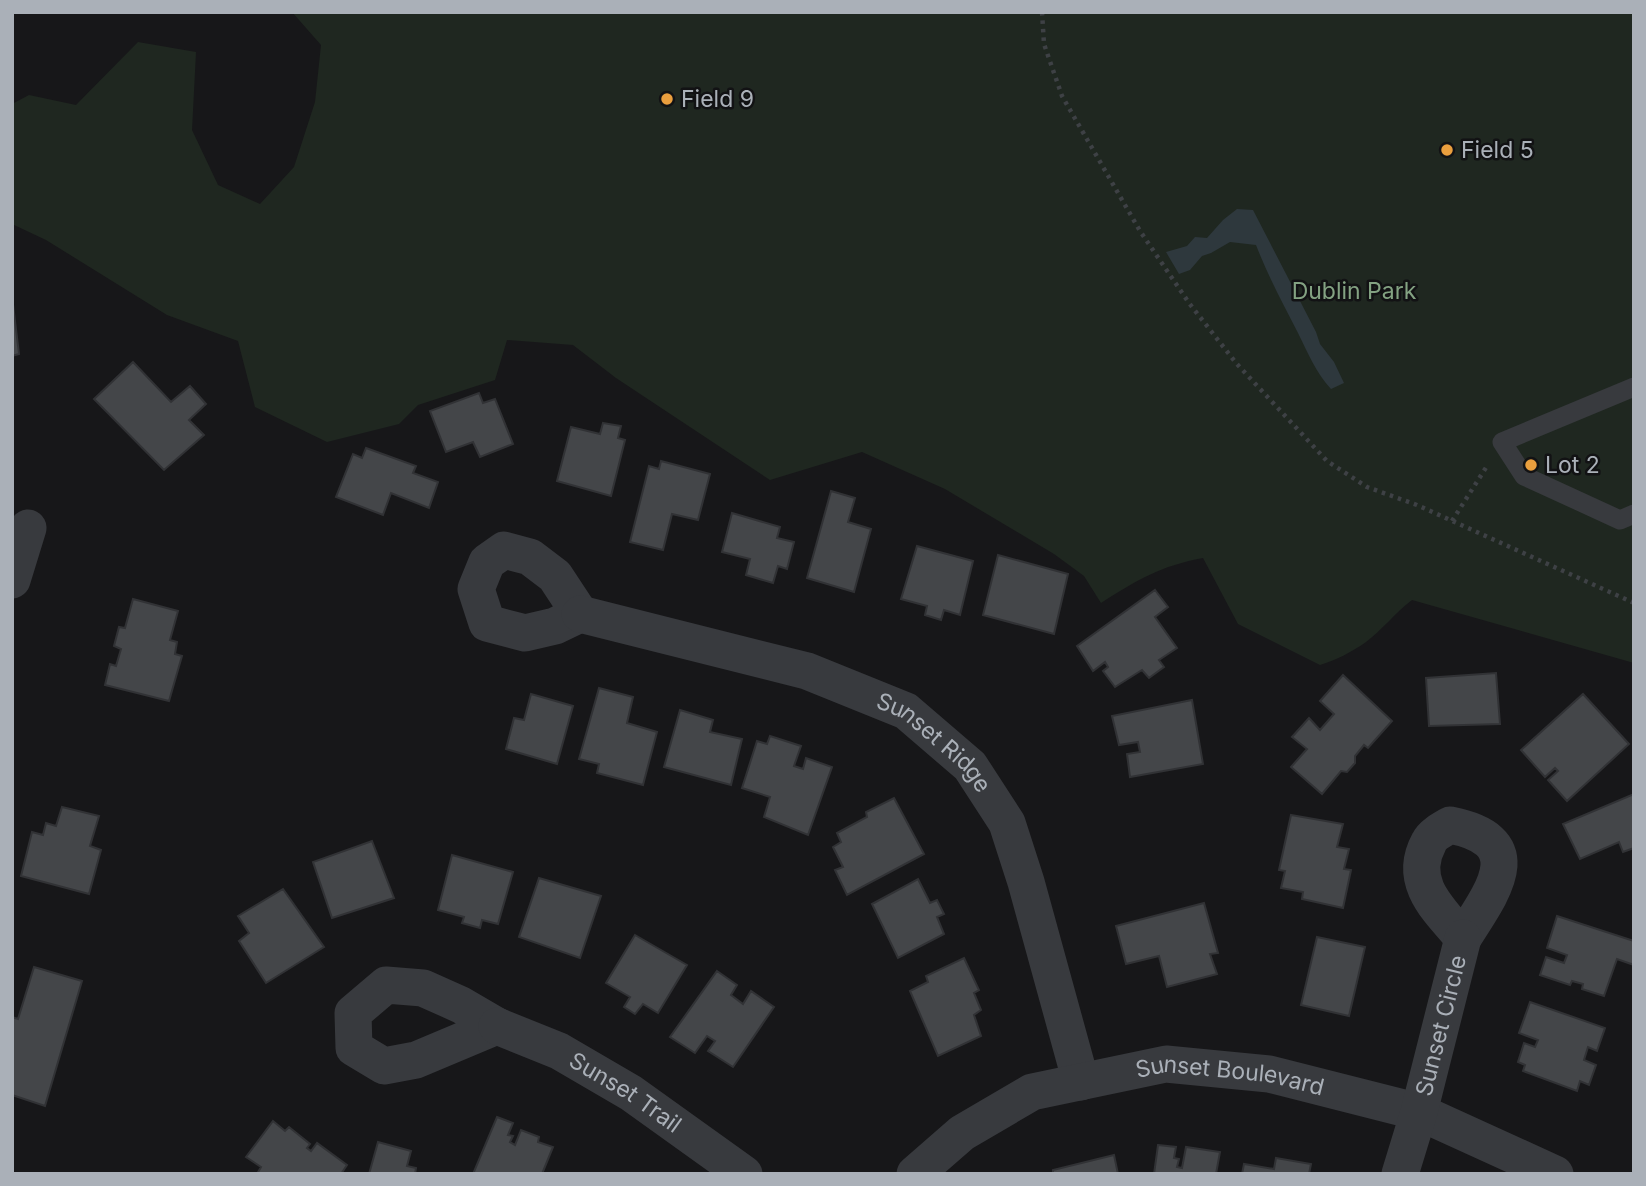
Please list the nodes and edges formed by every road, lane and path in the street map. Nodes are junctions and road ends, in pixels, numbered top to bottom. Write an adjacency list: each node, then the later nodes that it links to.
1 (1042, 12): 5 (path)
2 (1634, 387): 3 (lane)
3 (1502, 442): 4 (lane); 5 (path)
4 (1634, 514)
5 (1451, 521): 8 (path)
6 (28, 528): 7 (street)
7 (12, 580)
8 (1634, 603)
9 (580, 614): 12 (street, Sunset Ridge)
10 (1464, 938): 13 (street, Sunset Circle)
11 (497, 1026): 14 (street, Sunset Trail)
12 (1081, 1082): 13 (street, Sunset Boulevard); 15 (street, Sunset Boulevard)
13 (1419, 1112): 16 (street, Sunset Circle); 17 (street, Sunset Boulevard)
14 (744, 1174)
15 (915, 1174)
16 (1400, 1174)
17 (1555, 1174)

